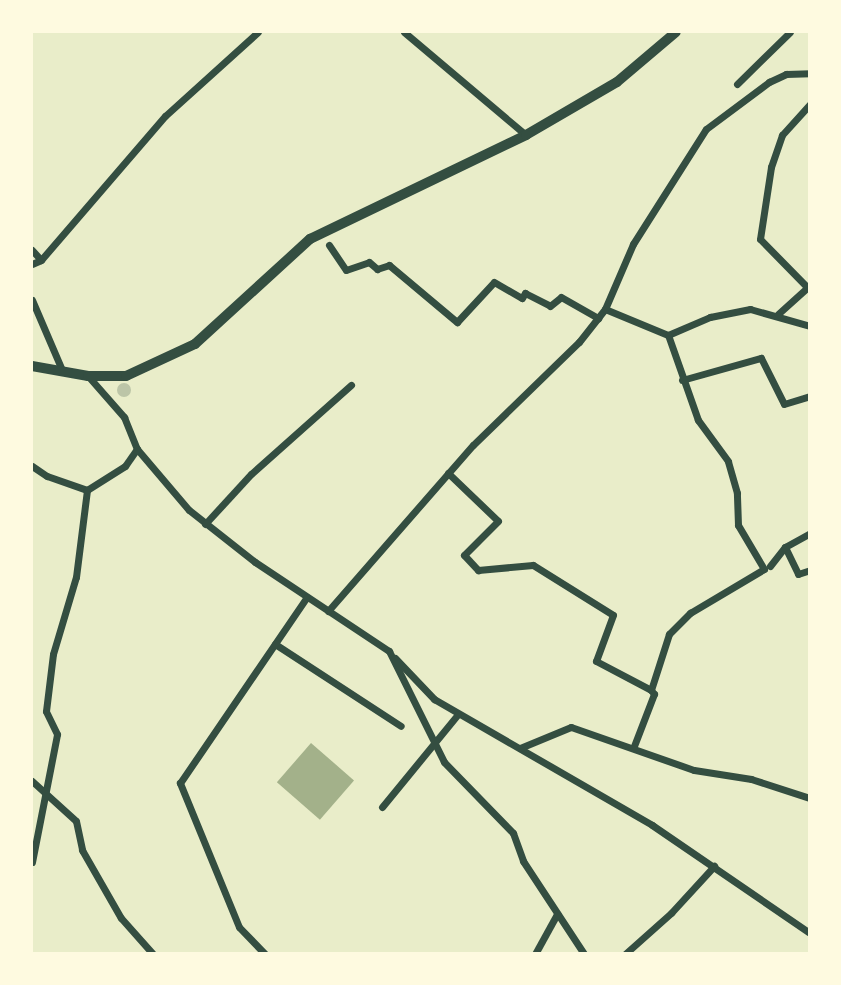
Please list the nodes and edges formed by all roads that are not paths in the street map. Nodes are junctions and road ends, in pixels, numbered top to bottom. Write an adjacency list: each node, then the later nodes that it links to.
1 (258, 32): 11 (street)
2 (404, 32): 8 (street)
3 (676, 32): 8 (main road)
4 (790, 32): 6 (street)
5 (810, 73): 15 (street)
6 (737, 83)
7 (810, 104): 13 (street)
8 (526, 135): 22 (main road)
9 (329, 245): 17 (street)
10 (32, 250): 11 (street)
11 (41, 260): 12 (street)
12 (32, 264)
13 (808, 286): 16 (street)
14 (32, 300): 21 (street)
15 (605, 309): 17 (street); 19 (street)
16 (778, 314): 18 (street); 19 (street)
17 (598, 318): 28 (street)
18 (810, 326)
19 (668, 335): 23 (street)
20 (32, 366): 21 (main road)
21 (62, 370): 22 (main road)
22 (88, 376): 26 (street)
23 (682, 380): 25 (street); 33 (street)
24 (351, 385): 30 (street)
25 (810, 396)
26 (137, 449): 29 (street); 30 (street)
27 (32, 466): 29 (street)
28 (448, 473): 36 (street); 39 (street)
29 (87, 490): 46 (street)
30 (205, 524): 35 (street)
31 (810, 533): 32 (street)
32 (785, 547): 33 (street); 34 (street)
33 (767, 568): 39 (street)
34 (810, 570)
35 (307, 597): 36 (street); 37 (street)
36 (328, 611): 38 (street)
37 (275, 644): 41 (street); 54 (street)
38 (389, 651): 40 (street); 42 (street)
39 (651, 690): 43 (street)
40 (458, 714): 42 (street); 44 (street)
41 (401, 726)
42 (435, 744): 48 (street); 51 (street)
43 (634, 746): 44 (street); 47 (street)
44 (520, 748): 50 (street)
45 (32, 781): 46 (street)
46 (44, 788): 49 (street); 53 (street)
47 (810, 799)
48 (382, 807)
49 (32, 862)
50 (714, 866): 52 (street); 57 (street)
51 (556, 914): 55 (street); 56 (street)
52 (810, 933)
53 (153, 954)
54 (265, 954)
55 (535, 954)
56 (584, 954)
57 (625, 954)

